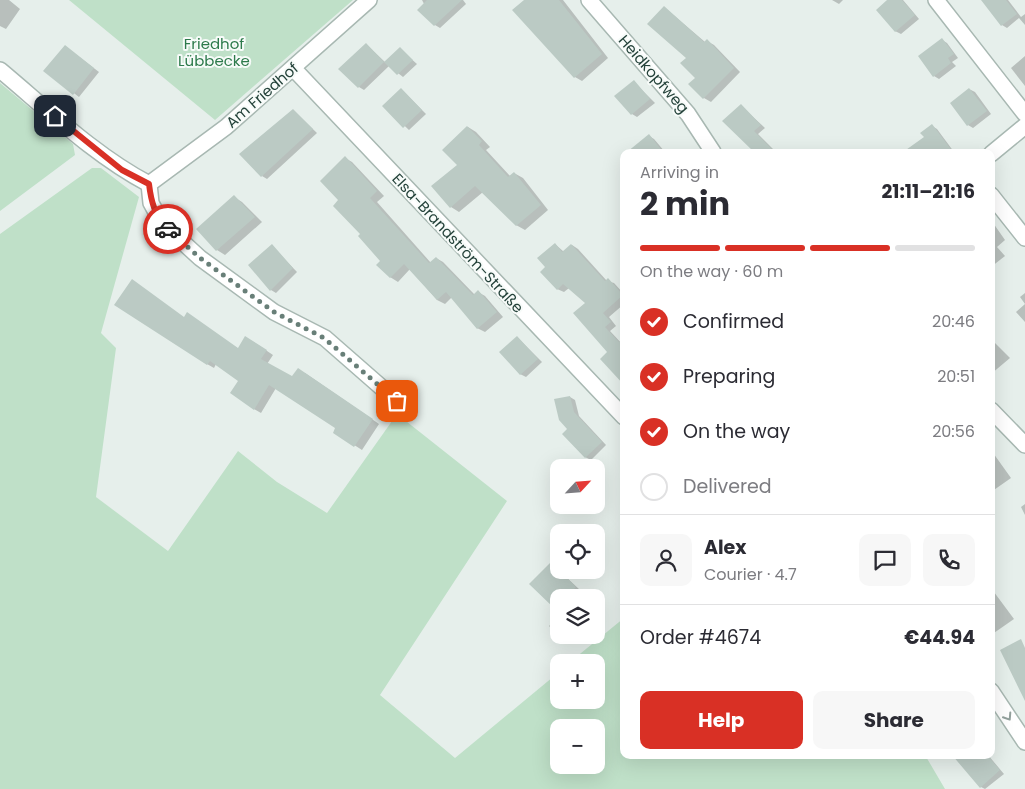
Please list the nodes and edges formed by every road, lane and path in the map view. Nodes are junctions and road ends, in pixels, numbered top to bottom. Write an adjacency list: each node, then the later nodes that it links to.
1 (369, 0): 4 (street, Am Friedhof)
2 (589, 0): 8 (street, Heidkopfweg)
3 (936, 0): 6 (street)
4 (293, 68): 10 (street, Am Friedhof); 14 (street, Elsa-Brandström-Straße)
5 (0, 70): 10 (street)
6 (1025, 114)
7 (1025, 126): 9 (street)
8 (711, 149)
9 (995, 151)
10 (149, 184): 13 (street)
11 (995, 200): 12 (street)
12 (1025, 238)
13 (397, 401)
14 (620, 413)
15 (995, 414): 16 (street)
16 (1025, 445)
17 (995, 697): 18 (street, one-way to 18)
18 (1025, 742)

